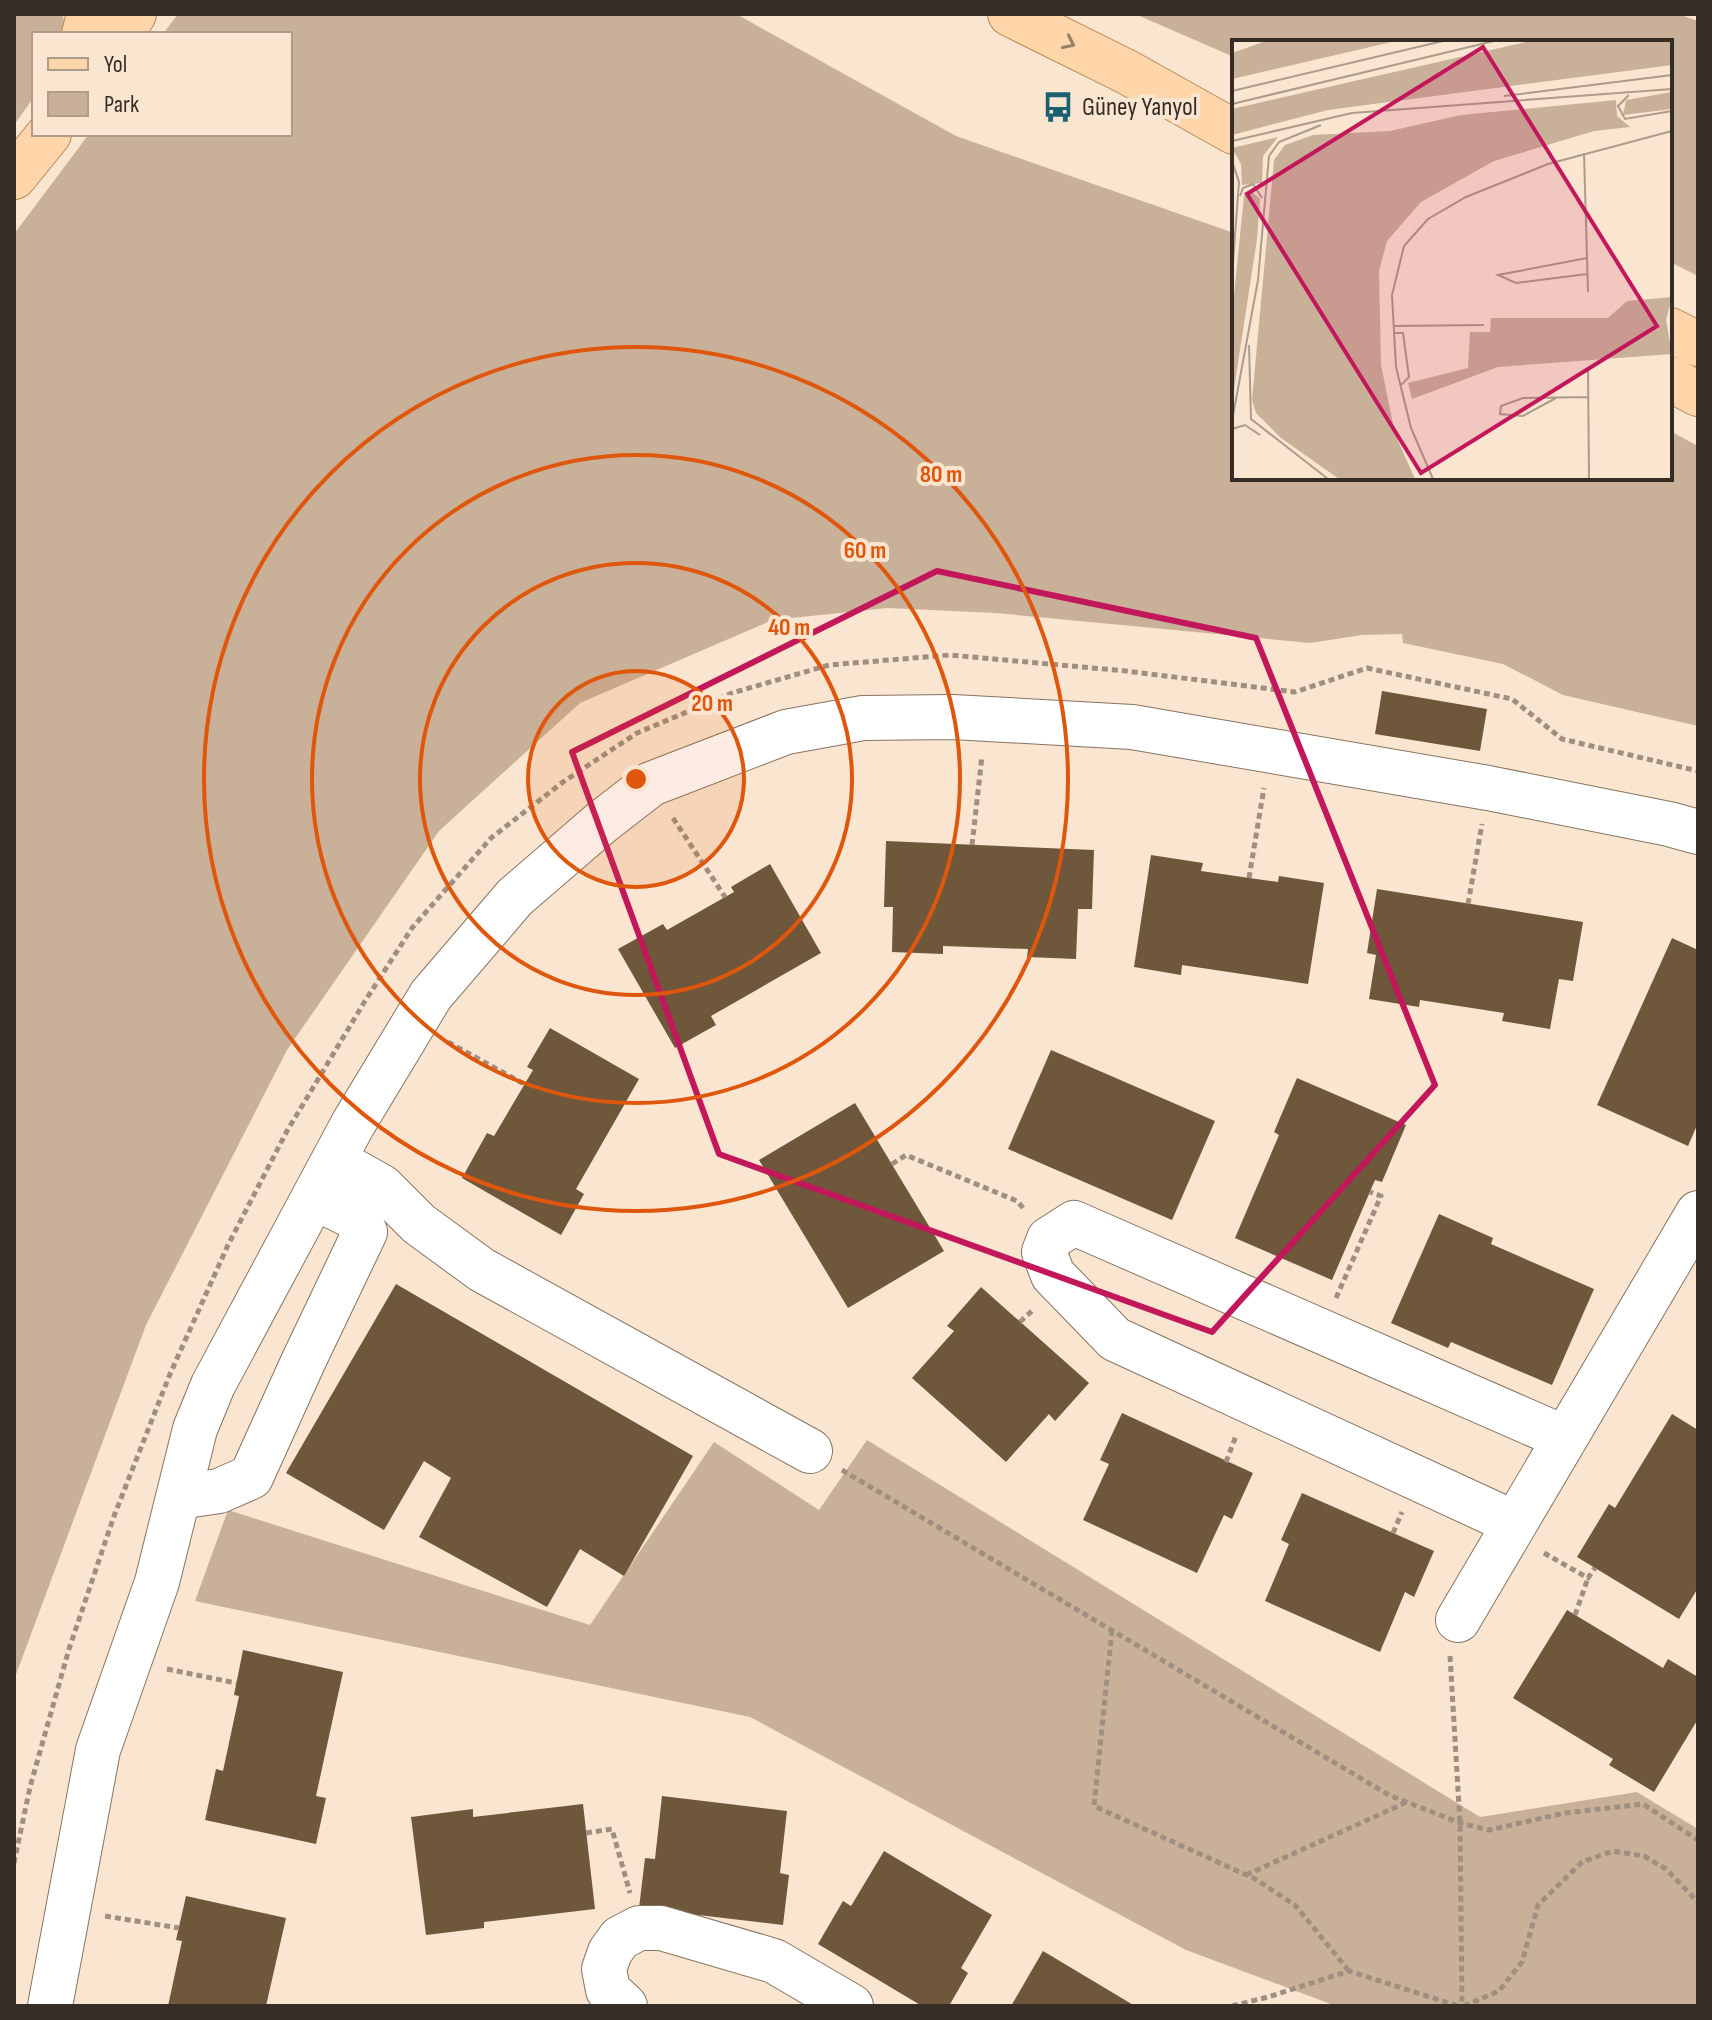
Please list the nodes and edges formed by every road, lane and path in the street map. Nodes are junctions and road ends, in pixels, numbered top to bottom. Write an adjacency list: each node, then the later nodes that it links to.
1 (134, 14): 3 (main road)
2 (1010, 14): 4 (main road, one-way to 4)
3 (122, 32)
4 (1127, 72): 6 (main road); 7 (main road)
5 (32, 121): 9 (main road)
6 (1232, 122)
7 (1232, 131)
8 (47, 136): 10 (main road)
9 (14, 145)
10 (14, 177)
11 (1672, 331): 12 (main road)
12 (1698, 344)
13 (1672, 380): 14 (main road)
14 (1698, 394)
15 (986, 719): 16 (street); 23 (path); 27 (street)
16 (1270, 750): 18 (street); 24 (path)
17 (1698, 771): 50 (path)
18 (1488, 788): 22 (street); 26 (path)
19 (682, 810): 20 (path)
20 (672, 817): 21 (path); 25 (path)
21 (661, 824)
22 (1698, 832)
23 (972, 845)
24 (1249, 878)
25 (725, 897)
26 (1468, 904)
27 (435, 1040): 28 (path); 30 (street)
28 (524, 1084)
29 (892, 1164): 33 (path)
30 (324, 1178): 36 (street); 37 (street); 37 (street)
31 (1370, 1192): 34 (path)
32 (1698, 1213): 35 (street)
33 (1049, 1239): 34 (street); 38 (street)
34 (1321, 1331): 35 (street)
35 (1565, 1438): 38 (street)
36 (810, 1451): 43 (path)
37 (179, 1497): 44 (street)
38 (1512, 1528): 40 (path); 42 (street)
39 (1595, 1568): 40 (path)
40 (1588, 1578): 41 (path)
41 (1575, 1615)
42 (1458, 1620): 47 (path)
43 (1112, 1630): 46 (path); 51 (path)
44 (129, 1661): 45 (path); 53 (street)
45 (236, 1683)
46 (1407, 1802): 47 (path); 51 (path)
47 (1460, 1823): 49 (path); 61 (path)
48 (586, 1833): 55 (path)
49 (1698, 1840)
50 (14, 1863)
51 (1246, 1875): 56 (path)
52 (1698, 1902): 61 (path)
53 (68, 1911): 54 (path); 57 (street)
54 (179, 1928)
55 (639, 1928): 58 (street); 59 (street)
56 (1349, 1971): 60 (path); 61 (path)
57 (50, 2006)
58 (625, 2006)
59 (851, 2006)
60 (1232, 2006)
61 (1461, 2006)

